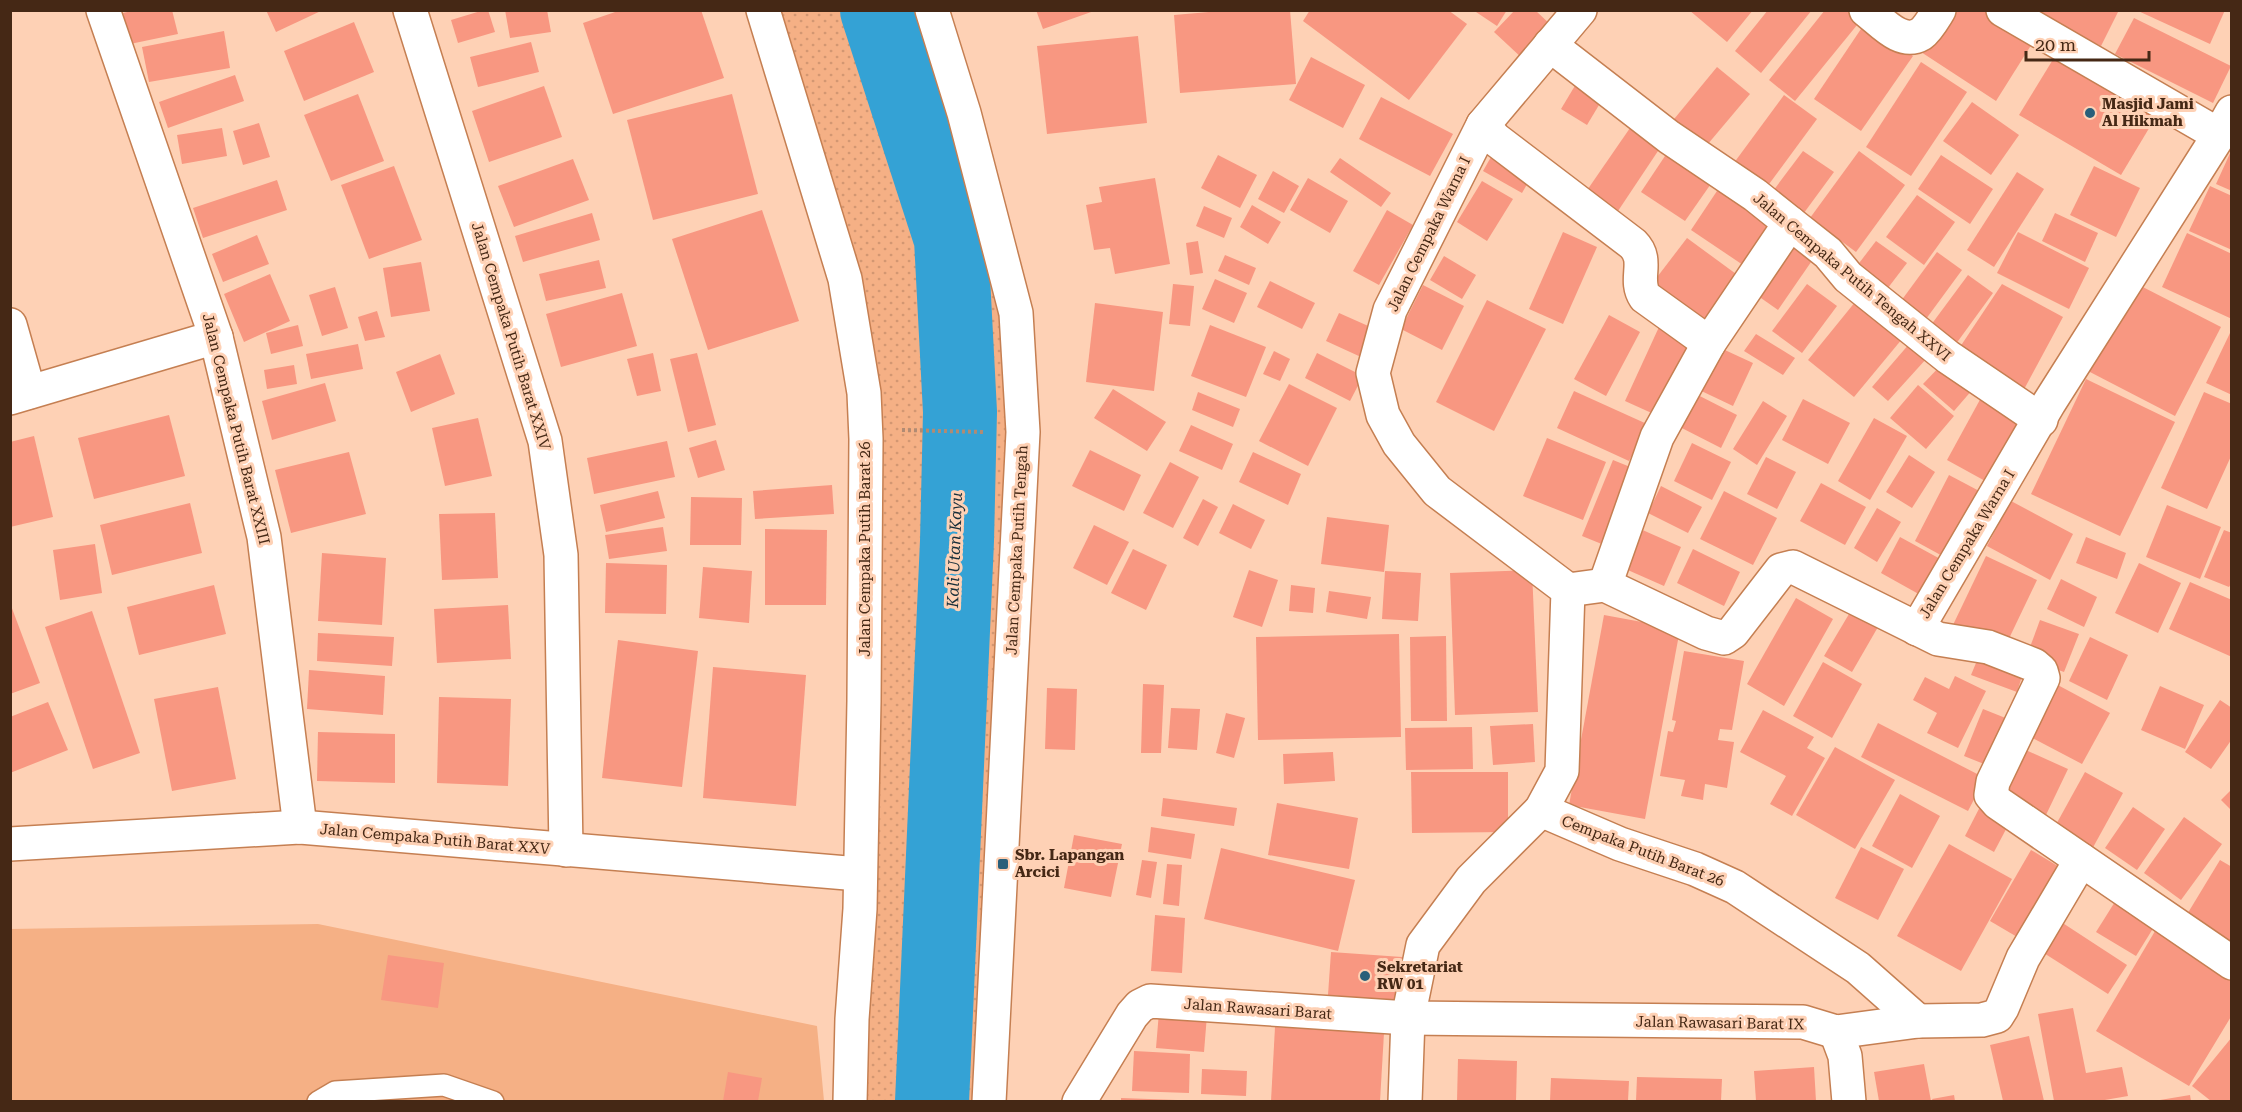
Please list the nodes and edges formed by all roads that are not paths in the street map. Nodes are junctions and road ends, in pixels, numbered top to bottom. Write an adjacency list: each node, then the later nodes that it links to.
1 (103, 10): 14 (street, Jalan Cempaka Putih Barat XXIII)
2 (410, 10): 24 (street, Jalan Cempaka Putih Barat XXIV)
3 (763, 10): 26 (street, Jalan Cempaka Putih Barat 26)
4 (932, 10): 34 (street, Jalan Cempaka Putih Tengah)
5 (1580, 10): 9 (street, Jalan Cempaka Warna I)
6 (1866, 10): 7 (street)
7 (1939, 10)
8 (2003, 10): 10 (street)
9 (1550, 45): 11 (street, Jalan Cempaka Warna I); 12 (street, Jalan Cempaka Putih Tengah XXVI)
10 (2225, 123): 17 (street, Jalan Cempaka Warna I)
11 (1483, 125): 15 (street); 19 (street, Jalan Cempaka Warna I)
12 (1790, 223): 15 (street); 17 (street, Jalan Cempaka Putih Tengah XXVI)
13 (10, 325): 16 (street)
14 (216, 337): 16 (street); 22 (street, Jalan Cempaka Putih Barat XXIII)
15 (1709, 343): 18 (street)
16 (20, 395)
17 (2041, 420): 20 (street, Jalan Cempaka Warna I)
18 (1605, 585): 19 (street); 20 (street, Jalan Cempaka Warna I)
19 (1568, 590): 21 (street)
20 (1917, 629): 25 (street)
21 (1540, 810): 28 (street); 29 (street, Cempaka Putih Barat 26)
22 (300, 827): 23 (street, Jalan Cempaka Putih Barat XXV); 24 (street, Jalan Cempaka Putih Barat XXV)
23 (10, 844)
24 (566, 850): 26 (street, Jalan Cempaka Putih Barat XXV)
25 (2081, 860): 27 (street); 29 (street, Jalan Rawasari Barat IX)
26 (859, 874): 33 (street, Jalan Cempaka Putih Barat 26)
27 (2232, 963)
28 (1408, 1018): 30 (street, Jalan Rawasari Barat IX); 35 (street, Jalan Rawasari Barat); 36 (street)
29 (1918, 1021): 30 (street, Jalan Rawasari Barat IX)
30 (1836, 1032): 37 (street)
31 (318, 1101): 32 (lane)
32 (494, 1101)
33 (850, 1101)
34 (989, 1101)
35 (1078, 1101)
36 (1405, 1101)
37 (1849, 1101)

